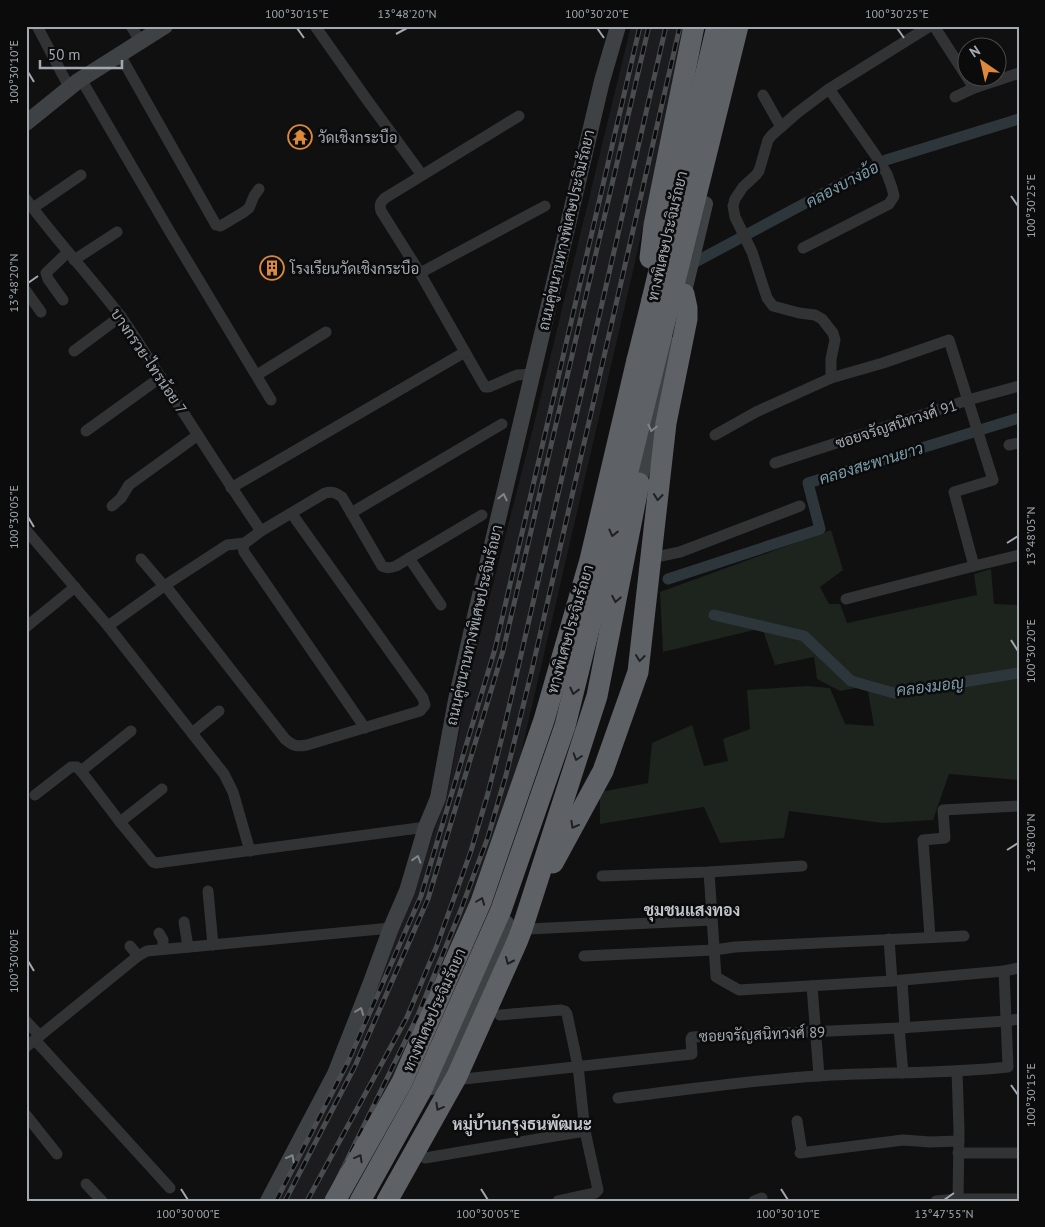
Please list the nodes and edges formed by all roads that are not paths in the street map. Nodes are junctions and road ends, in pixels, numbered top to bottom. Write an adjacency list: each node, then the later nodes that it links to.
1 (36, 26): 16 (street)
2 (131, 26): 13 (street)
3 (165, 26): 13 (main road)
4 (315, 26): 27 (street)
5 (618, 26): 44 (main road, ถนนคู่ขนานทางพิเศษประจิมรัถยา)
6 (694, 26): 38 (highway, bridge)
7 (706, 26): 21 (main road)
8 (717, 26): 38 (highway, ทางพิเศษประจิมรัถยา, bridge)
9 (738, 26): 140 (highway, ทางพิเศษประจิมรัถยา, one-way to 140, bridge)
10 (745, 26): 22 (main road)
11 (930, 26): 18 (street)
12 (934, 26): 15 (street)
13 (141, 42): 14 (main road)
14 (120, 55): 16 (main road); 28 (street)
15 (958, 63)
16 (75, 83): 24 (main road); 45 (street)
17 (974, 88): 20 (street)
18 (829, 89): 25 (street); 32 (street)
19 (763, 95): 25 (street)
20 (955, 96)
21 (688, 109): 22 (main road); 56 (main road)
22 (725, 115): 35 (main road)
23 (519, 116): 27 (street)
24 (26, 123)
25 (781, 127): 47 (street)
26 (81, 175): 29 (street)
27 (422, 175): 34 (street)
28 (259, 189)
29 (30, 204): 33 (street, บางกรวย-ไทรน้อย 7)
30 (545, 206): 34 (street)
31 (117, 232): 33 (street)
32 (803, 248)
33 (71, 256): 37 (street); 40 (street, บางกรวย-ไทรน้อย 7)
34 (420, 273): 43 (street)
35 (685, 286): 56 (main road, one-way to 56); 68 (highway, one-way to 68)
36 (26, 291): 39 (street)
37 (63, 300)
38 (652, 300): 139 (highway, ทางพิเศษประจิมรัถยา, one-way to 38, bridge)
39 (41, 312)
40 (120, 316): 42 (street); 46 (street, บางกรวย-ไทรน้อย 7)
41 (326, 332): 45 (street)
42 (74, 351)
43 (465, 352): 44 (street); 57 (street)
44 (532, 374): 86 (main road, ถนนคู่ขนานทางพิเศษประจิมรัถยา, one-way to 44)
45 (257, 375): 49 (street)
46 (161, 377): 52 (street); 53 (street, บางกรวย-ไทรน้อย 7)
47 (831, 378): 50 (street); 54 (street)
48 (1019, 386): 50 (street, ซอยจรัญสนิทวงศ์ 91)
49 (271, 400)
50 (970, 404): 55 (street, ซอยจรัญสนิทวงศ์ 91); 70 (street)
51 (502, 424): 60 (street)
52 (86, 431)
53 (198, 435): 57 (street, บางกรวย-ไทรน้อย 7); 58 (street)
54 (715, 435)
55 (774, 463)
56 (630, 487): 92 (highway, one-way to 92); 141 (main road)
57 (231, 488): 64 (street, บางกรวย-ไทรน้อย 7)
58 (112, 506)
59 (800, 506): 68 (street)
60 (351, 513): 61 (street); 67 (street)
61 (292, 514): 64 (street); 78 (street)
62 (482, 515): 67 (street)
63 (26, 530): 72 (street)
64 (261, 531): 65 (street)
65 (245, 543): 71 (street); 78 (street)
66 (1019, 555): 70 (street)
67 (409, 558): 74 (street)
68 (651, 558): 92 (highway, one-way to 92)
69 (141, 559): 71 (street)
70 (974, 566): 73 (street)
71 (164, 586): 75 (street); 78 (street)
72 (74, 587): 75 (street); 76 (street)
73 (846, 599)
74 (441, 605)
75 (108, 626): 80 (street)
76 (26, 627)
77 (219, 711): 80 (street)
78 (365, 728)
79 (131, 731): 81 (street)
80 (192, 733): 87 (street)
81 (81, 771): 83 (street); 85 (street)
82 (162, 790): 85 (street)
83 (35, 795)
84 (1019, 806): 99 (street)
85 (120, 822): 87 (street)
86 (426, 827): 87 (street); 95 (main road, ถนนคู่ขนานทางพิเศษประจิมรัถยา, one-way to 86)
87 (250, 851)
88 (802, 866): 89 (street)
89 (709, 872): 90 (street); 93 (street)
90 (602, 876)
91 (208, 891): 101 (street)
92 (534, 891): 134 (highway, one-way to 134)
93 (712, 920): 96 (street); 105 (street)
94 (184, 922): 103 (street)
95 (391, 928): 101 (street); 138 (main road, ถนนคู่ขนานทางพิเศษประจิมรัถยา, one-way to 95)
96 (528, 929)
97 (159, 933): 104 (street)
98 (964, 936): 99 (street)
99 (930, 937): 100 (street)
100 (888, 939): 105 (street); 110 (street)
101 (213, 945): 103 (street)
102 (130, 946): 106 (street)
103 (188, 947): 104 (street)
104 (162, 949): 106 (street)
105 (714, 950): 107 (street); 111 (street)
106 (138, 956): 118 (street)
107 (584, 956)
108 (1019, 968): 109 (street)
109 (1004, 971): 110 (street); 115 (street)
110 (897, 981): 111 (street); 116 (street)
111 (812, 986): 117 (street)
112 (500, 1015): 119 (street)
113 (1019, 1019): 115 (street, ซอยจรัญสนิทวงศ์ 89)
114 (26, 1021): 118 (street)
115 (1006, 1021): 116 (street, ซอยจรัญสนิทวงศ์ 89); 120 (street)
116 (902, 1028): 117 (street, ซอยจรัญสนิทวงศ์ 89); 121 (street)
117 (815, 1032): 119 (street, ซอยจรัญสนิทวงศ์ 89); 122 (street)
118 (34, 1041): 133 (street)
119 (578, 1066): 123 (street, ซอยจรัญสนิทวงศ์ 89); 127 (street)
120 (957, 1071): 121 (street); 128 (street)
121 (902, 1073): 122 (street)
122 (819, 1076): 124 (street)
123 (464, 1079)
124 (618, 1098)
125 (26, 1116): 130 (street)
126 (797, 1120): 128 (street)
127 (585, 1131): 131 (street); 142 (street)
128 (959, 1147): 129 (street); 136 (street)
129 (1019, 1153)
130 (57, 1154)
131 (425, 1158)
132 (86, 1184): 137 (street)
133 (170, 1188)
134 (390, 1195)
135 (1019, 1199): 136 (street)
136 (958, 1200): 143 (street)
137 (102, 1201)
138 (268, 1201)
139 (335, 1201)
140 (360, 1201)
141 (364, 1201)
142 (558, 1201)
143 (936, 1201)

